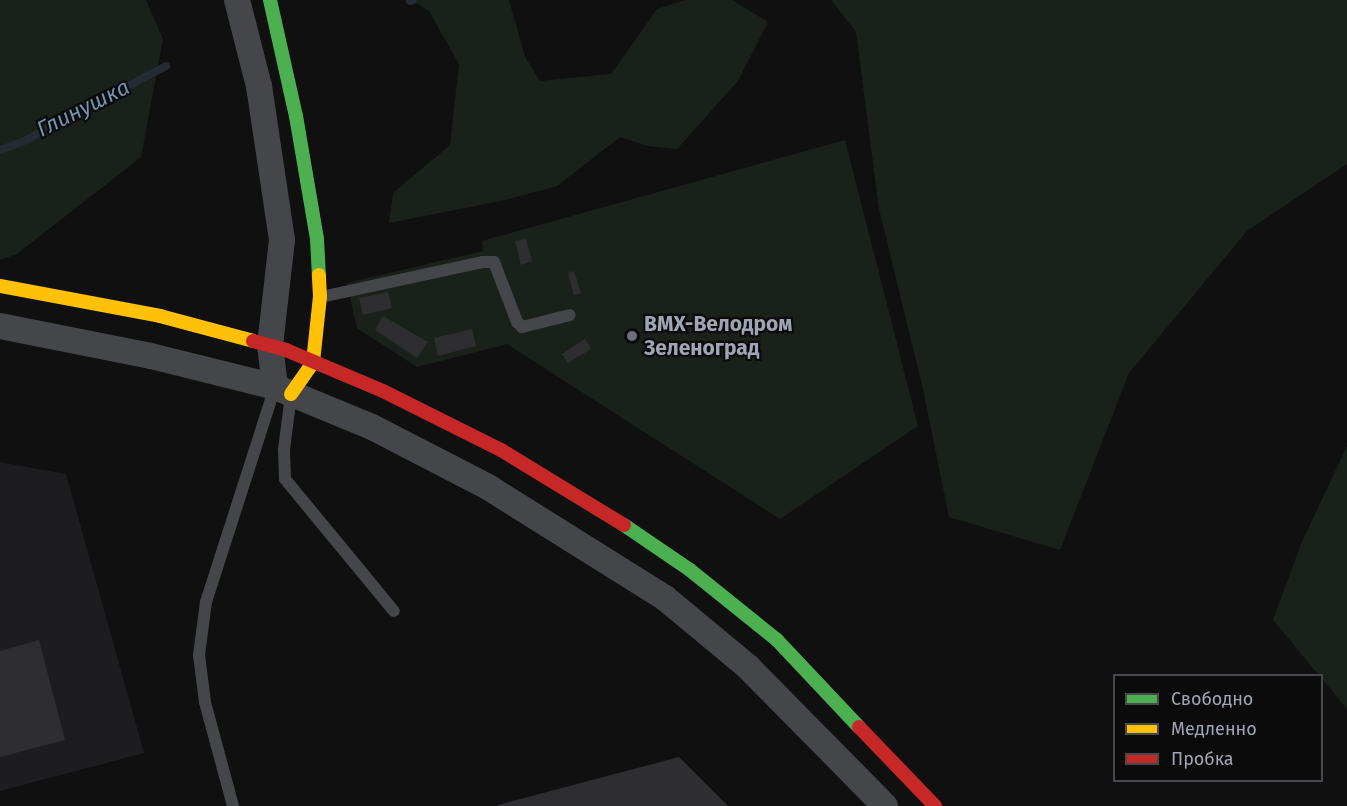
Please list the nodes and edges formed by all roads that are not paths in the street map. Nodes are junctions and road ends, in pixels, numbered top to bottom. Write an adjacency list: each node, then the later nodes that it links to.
1 (237, 0): 7 (street)
2 (270, 0): 4 (street)
3 (0, 286): 7 (street)
4 (320, 297): 5 (lane); 8 (street)
5 (570, 315)
6 (0, 326): 9 (street)
7 (270, 345): 8 (street); 9 (street)
8 (313, 362): 9 (street); 13 (street)
9 (283, 390): 10 (lane); 11 (lane); 12 (street)
10 (394, 611)
11 (233, 806)
12 (885, 806)
13 (935, 806)

